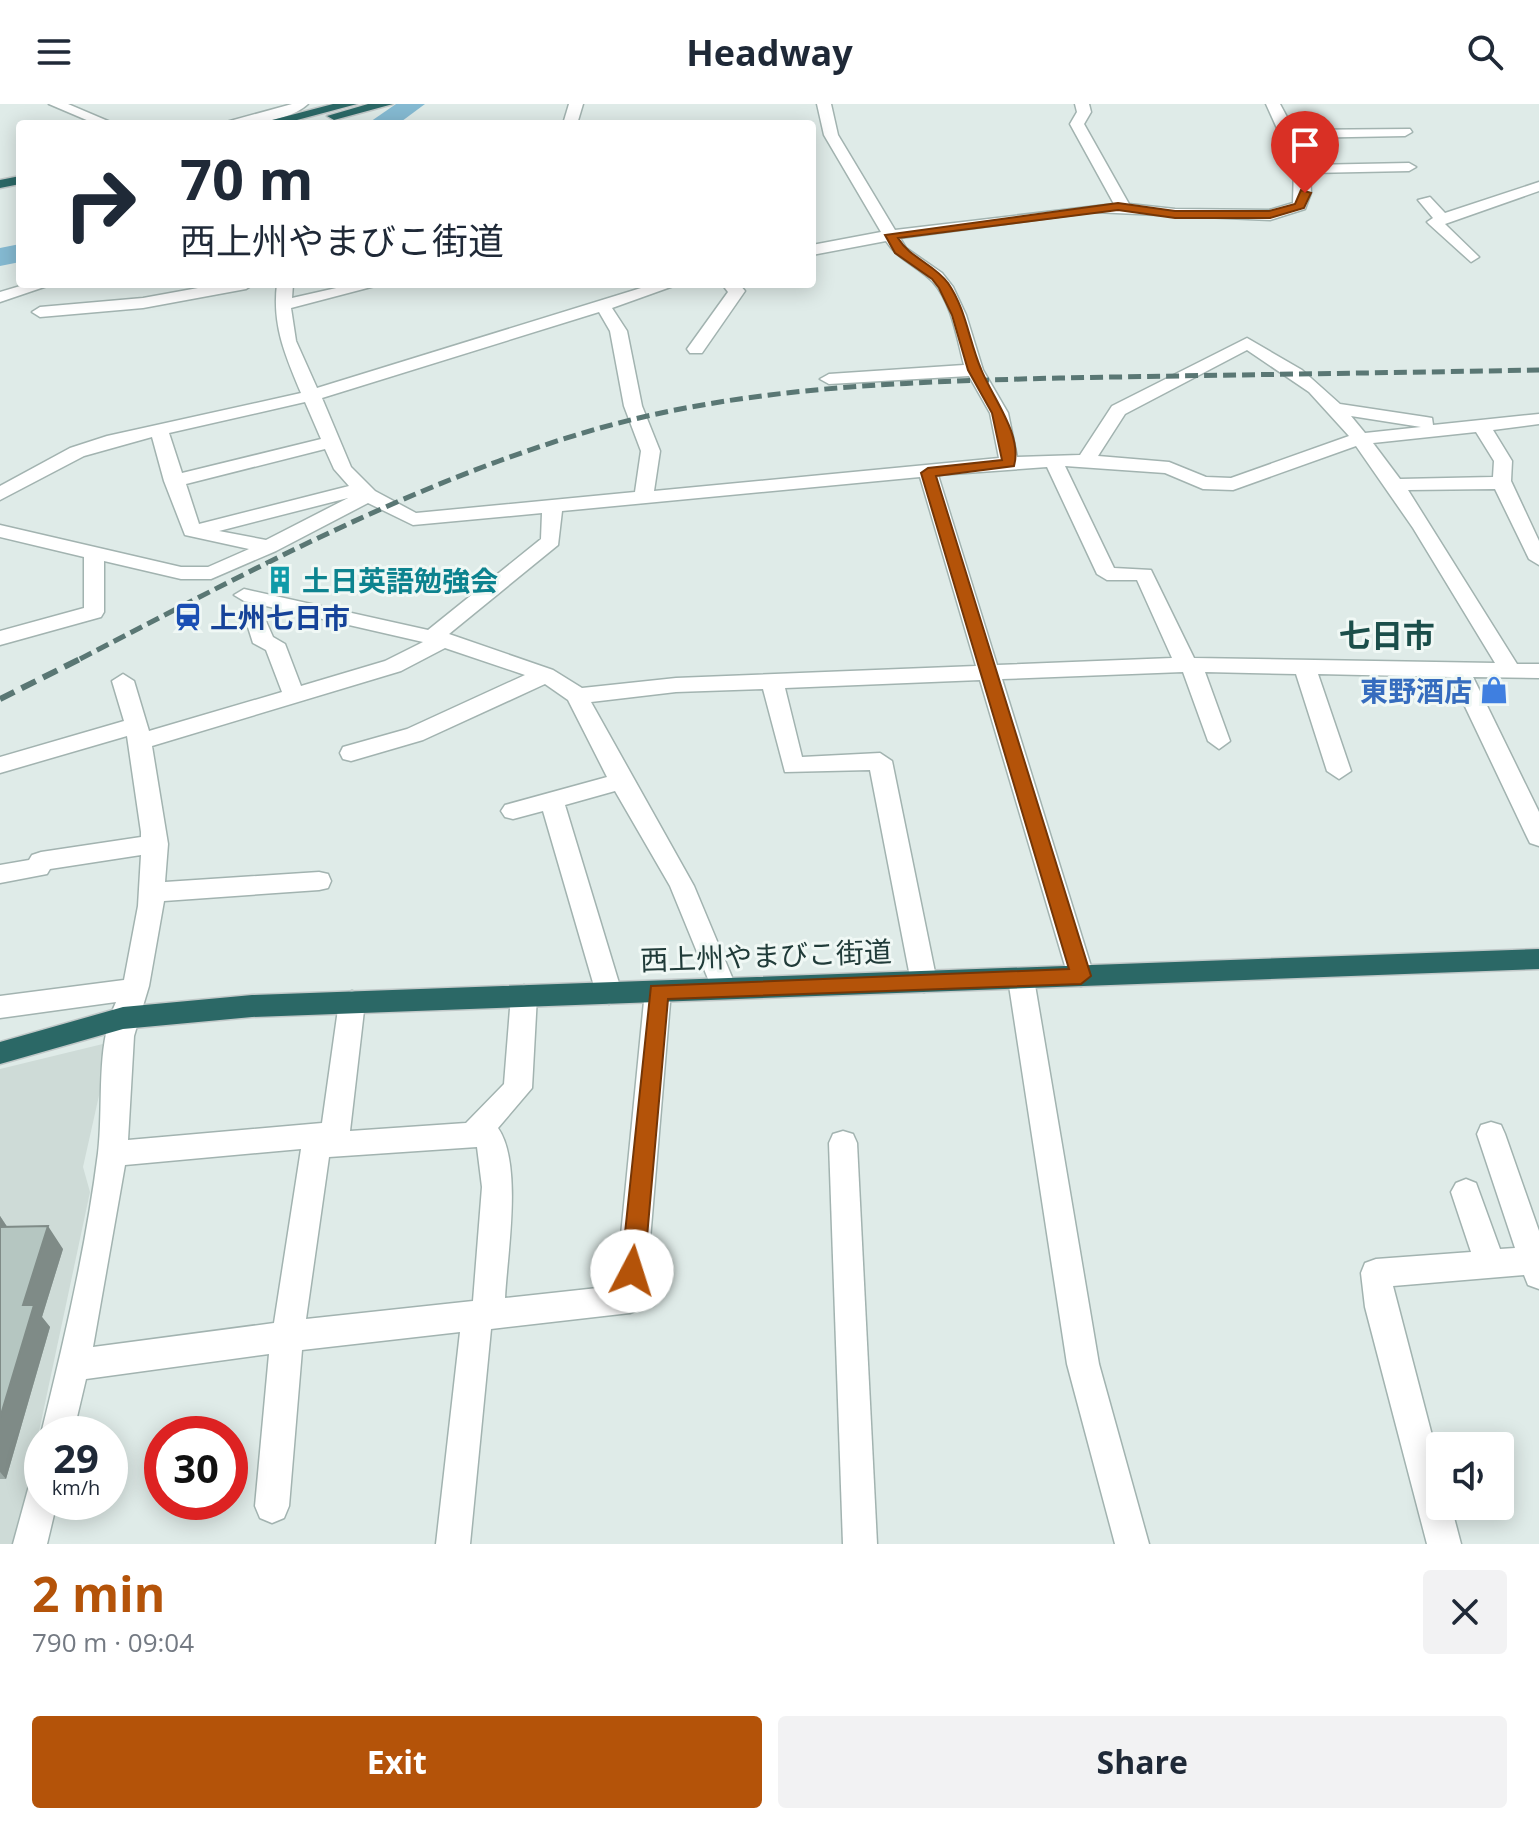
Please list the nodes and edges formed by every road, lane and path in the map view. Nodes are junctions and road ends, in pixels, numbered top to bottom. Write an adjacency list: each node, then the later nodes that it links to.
1 (56, 104): 8 (street)
2 (301, 104): 9 (street)
3 (350, 104): 10 (highway)
4 (386, 104): 11 (highway)
5 (824, 104): 14 (street)
6 (1082, 104): 20 (street)
7 (1273, 104): 13 (street)
8 (98, 120)
9 (244, 120)
10 (281, 120)
11 (317, 120)
12 (1405, 132): 13 (street)
13 (1290, 134): 17 (street)
14 (831, 135): 15 (street); 22 (street)
15 (816, 136)
16 (1409, 167): 17 (street)
17 (1300, 169): 20 (street)
18 (1539, 186): 21 (street)
19 (1425, 200): 21 (street)
20 (1123, 207): 22 (street)
21 (1442, 219): 24 (street)
22 (891, 235): 23 (street); 36 (street)
23 (816, 249)
24 (1471, 257)
25 (31, 288): 31 (street)
26 (224, 288): 34 (street)
27 (285, 288): 32 (street)
28 (358, 288): 32 (street)
29 (658, 288): 33 (street)
30 (734, 288): 35 (street)
31 (0, 297)
32 (283, 305): 38 (street)
33 (602, 305): 38 (street); 55 (street)
34 (40, 312)
35 (696, 349)
36 (974, 370): 37 (street); 47 (street)
37 (829, 379)
38 (314, 395): 43 (street); 45 (street)
39 (1333, 408): 42 (street); 44 (street); 46 (street)
40 (1539, 419): 41 (street)
41 (1480, 424): 42 (street); 61 (street)
42 (1452, 427): 44 (street)
43 (159, 430): 50 (street); 54 (street)
44 (1359, 439): 46 (street); 52 (street)
45 (333, 442): 50 (street); 53 (street)
46 (1086, 460): 48 (street)
47 (1009, 463): 48 (street); 49 (street)
48 (1054, 463): 66 (street)
49 (928, 473): 55 (street); 71 (street)
50 (173, 481): 58 (street)
51 (1496, 483): 52 (street)
52 (1394, 485): 69 (street)
53 (364, 492): 56 (street); 58 (street); 59 (street)
54 (0, 494)
55 (644, 497): 56 (street)
56 (552, 508): 65 (street)
57 (0, 531): 60 (street)
58 (192, 531): 59 (street)
59 (269, 547): 60 (street)
60 (94, 554): 64 (street)
61 (1539, 559)
62 (244, 595): 65 (street)
63 (258, 624): 75 (street)
64 (0, 638)
65 (439, 638): 72 (street); 75 (street)
66 (1188, 665): 67 (street); 71 (street); 78 (street)
67 (1305, 667): 68 (street); 81 (street)
68 (1458, 669): 69 (street); 85 (street)
69 (1510, 670): 70 (street)
70 (1539, 671)
71 (988, 673): 74 (street); 91 (street)
72 (545, 675): 76 (street); 79 (street)
73 (123, 681): 77 (street)
74 (773, 683): 76 (street); 93 (street)
75 (294, 695): 77 (street)
76 (577, 696): 82 (street)
77 (140, 733): 80 (street); 86 (street)
78 (1219, 741)
79 (351, 753)
80 (0, 765)
81 (1339, 771)
82 (621, 781): 83 (street); 95 (street)
83 (552, 800): 84 (street); 97 (street)
84 (513, 811)
85 (1539, 837)
86 (156, 844): 87 (street); 89 (street)
87 (0, 874)
88 (319, 881): 89 (street)
89 (154, 892): 94 (street)
90 (1539, 959): 91 (highway, 西上州やまびこ街道)
91 (1081, 976): 92 (highway, 西上州やまびこ街道)
92 (1021, 979): 93 (highway, 西上州やまびこ街道); 120 (street)
93 (924, 982): 95 (highway, 西上州やまびこ街道)
94 (135, 989): 100 (street); 101 (street)
95 (724, 989): 96 (highway, 西上州やまびこ街道)
96 (658, 991): 97 (highway, 西上州やまびこ街道); 111 (street)
97 (609, 993): 98 (highway, 西上州やまびこ街道)
98 (524, 996): 99 (highway, 西上州やまびこ街道); 103 (street)
99 (352, 1002): 101 (highway, 西上州やまびこ街道); 105 (street)
100 (0, 1007)
101 (123, 1018): 102 (highway, 西上州やまびこ街道); 107 (street)
102 (0, 1053)
103 (474, 1134): 105 (street); 111 (street)
104 (1491, 1134): 110 (street)
105 (316, 1140): 107 (street); 112 (street)
106 (843, 1143): 119 (street)
107 (112, 1154): 113 (street)
108 (1466, 1192): 109 (street)
109 (1490, 1264): 110 (street); 121 (street)
110 (1537, 1265)
111 (483, 1315): 112 (street); 118 (street)
112 (290, 1336): 113 (street); 115 (street)
113 (74, 1365): 114 (street)
114 (61, 1416)
115 (272, 1506)
116 (36, 1520): 117 (street)
117 (30, 1544)
118 (453, 1544)
119 (860, 1544)
120 (1132, 1544)
121 (1444, 1544)

